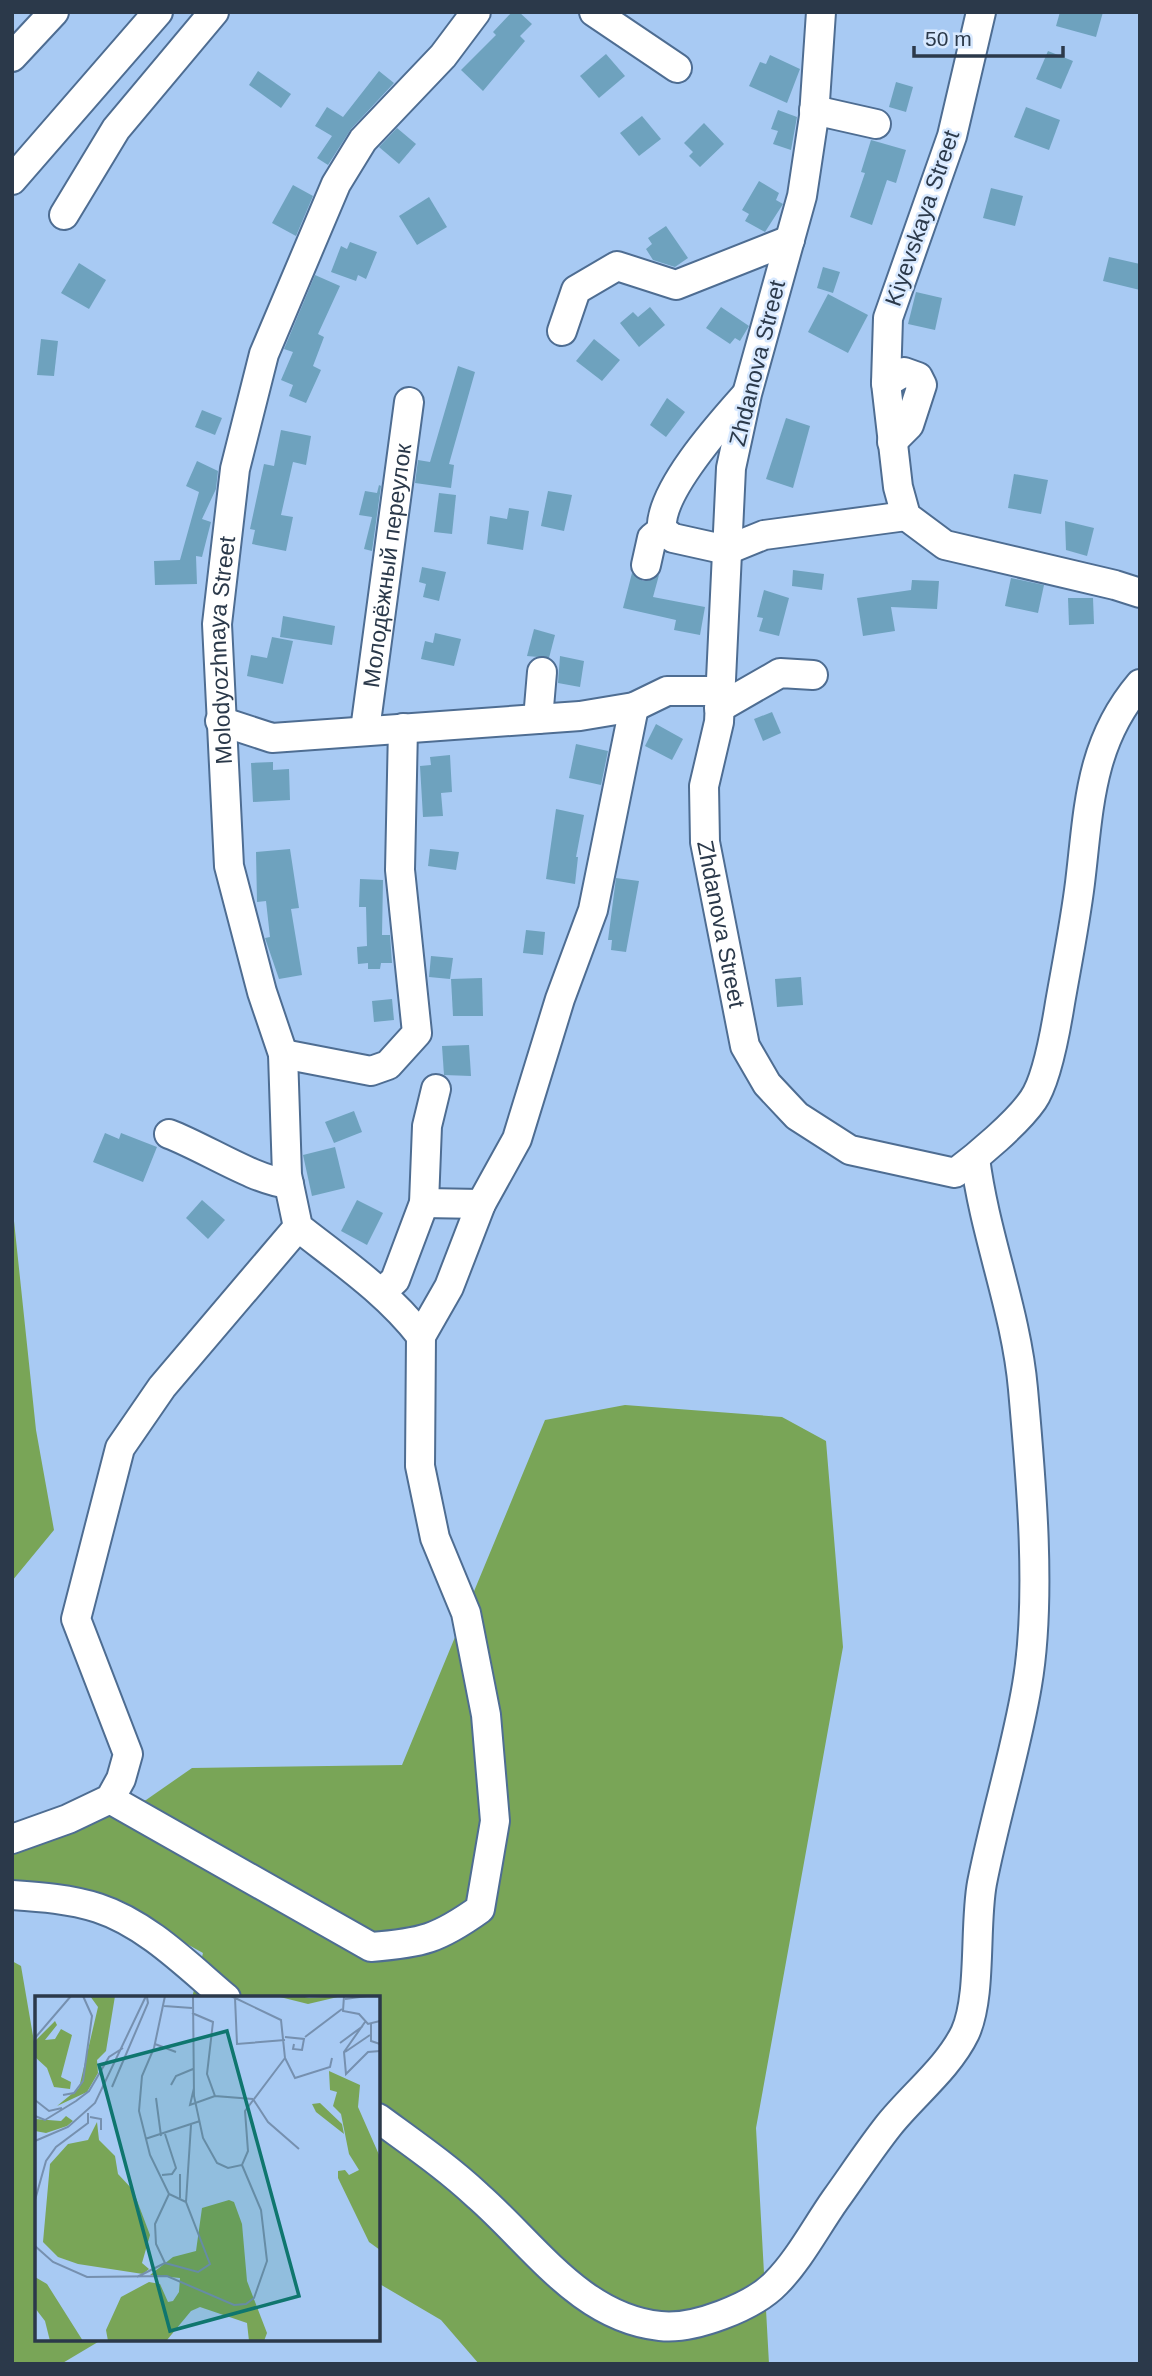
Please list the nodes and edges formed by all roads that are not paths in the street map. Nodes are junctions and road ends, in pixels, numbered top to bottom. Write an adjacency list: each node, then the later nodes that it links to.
1 (54, 12): 8 (street)
2 (158, 12): 12 (street)
3 (214, 12): 13 (street)
4 (476, 12): 31 (street, Molodyozhnaya Street)
5 (594, 12): 9 (street)
6 (821, 12): 10 (street, Zhdanova Street)
7 (981, 12): 20 (street, Kiyevskaya Street)
8 (12, 57)
9 (677, 68)
10 (814, 110): 11 (street); 14 (street, Zhdanova Street)
11 (876, 124)
12 (12, 180)
13 (64, 215)
14 (790, 240): 15 (street); 16 (street, Zhdanova Street)
15 (562, 331)
16 (747, 394): 18 (street); 19 (street, Zhdanova Street)
17 (410, 402): 33 (street, Молодёжный переулок)
18 (705, 442): 19 (street); 21 (street)
19 (731, 468): 22 (street, Zhdanova Street)
20 (906, 516): 22 (street); 24 (street)
21 (662, 530): 22 (street); 23 (street)
22 (727, 550): 28 (street, Zhdanova Street)
23 (646, 565)
24 (1140, 593)
25 (542, 672): 30 (street)
26 (813, 675): 28 (street)
27 (1140, 684): 37 (street, Zhdanova Street)
28 (719, 699): 29 (street); 37 (street, Zhdanova Street)
29 (634, 707): 30 (street); 40 (street)
30 (538, 719): 32 (street)
31 (220, 721): 33 (street); 34 (street, Molodyozhnaya Street)
32 (403, 728): 33 (street); 34 (street)
33 (365, 730)
34 (283, 1054): 38 (street, Molodyozhnaya Street)
35 (436, 1089): 39 (street)
36 (169, 1135): 38 (street)
37 (975, 1158): 48 (street)
38 (289, 1184): 41 (street, Molodyozhnaya Street)
39 (424, 1203): 40 (street); 42 (street)
40 (481, 1204): 43 (street)
41 (298, 1227): 42 (street); 44 (street)
42 (382, 1292): 43 (street)
43 (421, 1336): 44 (street)
44 (110, 1799): 45 (street)
45 (12, 1839)
46 (12, 1895): 47 (street)
47 (224, 1996)
48 (380, 2119)

